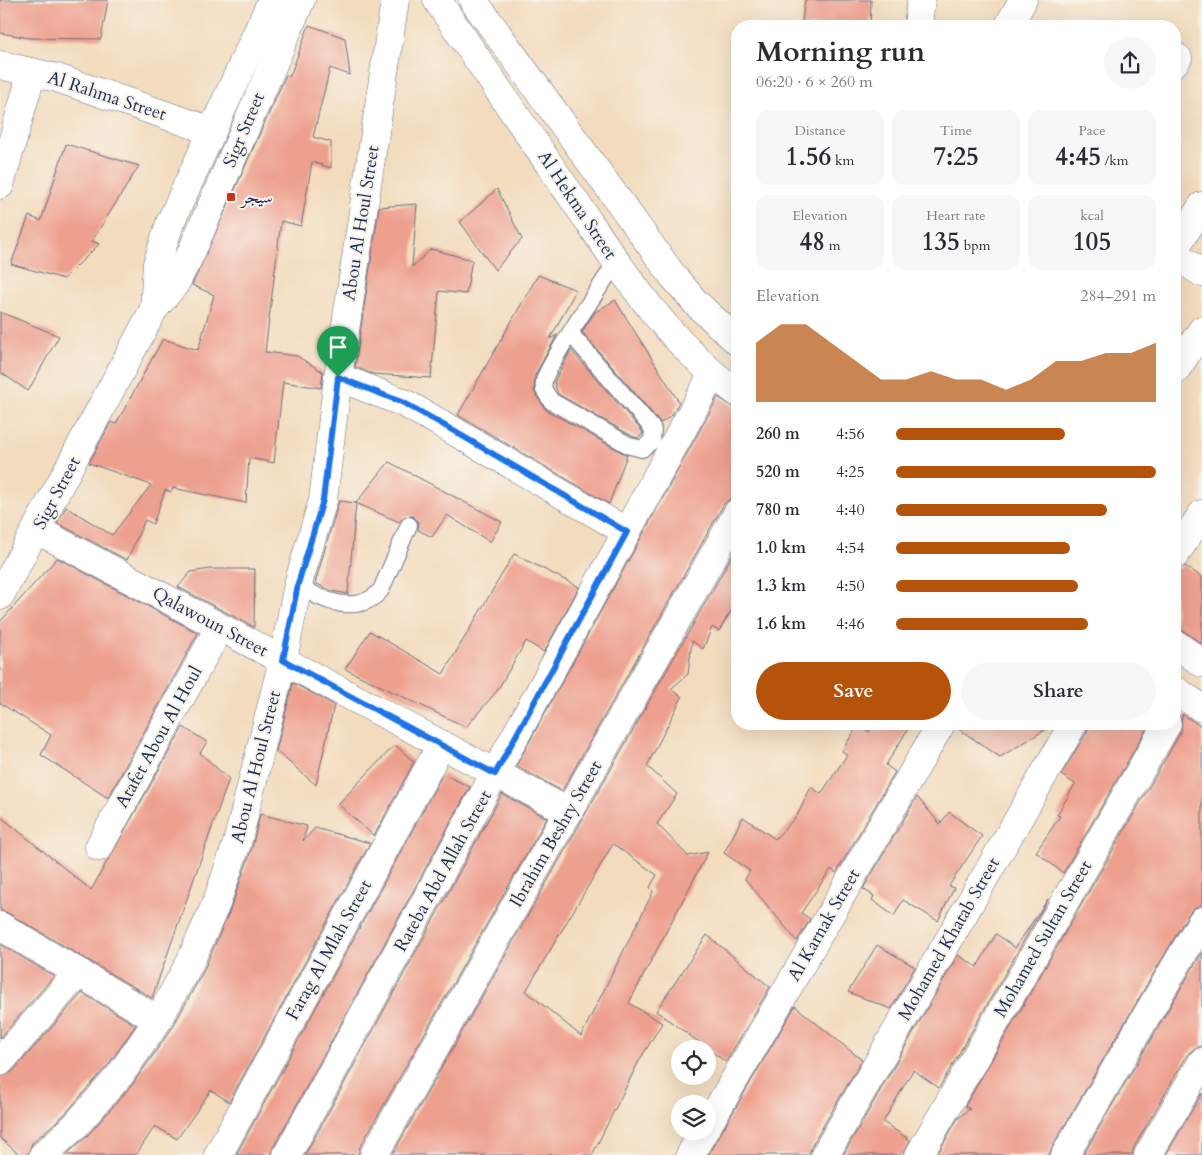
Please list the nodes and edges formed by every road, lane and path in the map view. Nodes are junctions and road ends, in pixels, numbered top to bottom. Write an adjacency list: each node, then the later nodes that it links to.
1 (272, 0): 12 (street, Sigr Street)
2 (301, 0): 19 (street, Sigr Street)
3 (395, 0): 25 (street, Abou Al Houl Street)
4 (437, 0): 17 (street, Al Hekma Street)
5 (473, 0): 22 (street, Al Hekma Street)
6 (921, 0): 8 (street)
7 (1024, 0): 9 (street)
8 (919, 20)
9 (1012, 20)
10 (0, 65): 11 (street, Al Rahma Street)
11 (32, 72): 12 (street, Al Rahma Street); 13 (street)
12 (212, 132): 19 (street, Sigr Street)
13 (0, 185)
14 (1202, 206): 15 (street)
15 (1181, 239)
16 (1181, 259): 18 (street)
17 (616, 262): 21 (lane); 24 (street, Al Hekma Street)
18 (1202, 273)
19 (154, 309): 30 (street, Sigr Street)
20 (1202, 330): 23 (street)
21 (571, 334): 21 (lane)
22 (731, 336)
23 (1181, 362)
24 (712, 375): 26 (street, Al Hekma Street); 31 (street, Rateba Abd Allah Street)
25 (338, 377): 31 (street); 33 (street, Abou Al Houl Street)
26 (731, 388)
27 (1202, 514): 32 (street)
28 (731, 524): 44 (street, Ibrahim Beshry Street)
29 (409, 525): 33 (lane)
30 (37, 530): 34 (street, Sigr Street); 35 (street, Qalawoun Street)
31 (627, 532): 43 (street, Rateba Abd Allah Street)
32 (1181, 546)
33 (298, 584): 37 (street, Abou Al Houl Street)
34 (0, 596)
35 (219, 628): 37 (street, Qalawoun Street); 45 (street, Atafet Abou Al Houl)
36 (1181, 648): 38 (street)
37 (283, 660): 42 (street, Qalawoun Street); 49 (street, Abou Al Houl Street)
38 (1202, 663)
39 (938, 730): 52 (street, Al Karnak Street)
40 (1070, 730): 59 (street, Mohamed Khatab Street)
41 (1164, 730): 60 (street, Mohamed Sultan Street)
42 (441, 745): 43 (street, Qalawoun Street); 55 (street, Farag Al Mlah Street)
43 (495, 774): 44 (street, Qalawoun Street); 56 (street, Rateba Abd Allah Street)
44 (569, 812): 57 (street, Ibrahim Beshry Street)
45 (99, 847)
46 (1202, 921): 61 (street)
47 (0, 926): 48 (street)
48 (79, 972): 49 (street); 50 (street)
49 (158, 1020): 54 (street, Abou Al Houl Street)
50 (0, 1062)
51 (1202, 1062): 62 (street)
52 (716, 1111)
53 (699, 1140): 58 (street)
54 (43, 1155)
55 (218, 1155)
56 (288, 1155)
57 (374, 1155)
58 (690, 1155)
59 (825, 1155)
60 (919, 1155)
61 (1065, 1155)
62 (1148, 1155)

